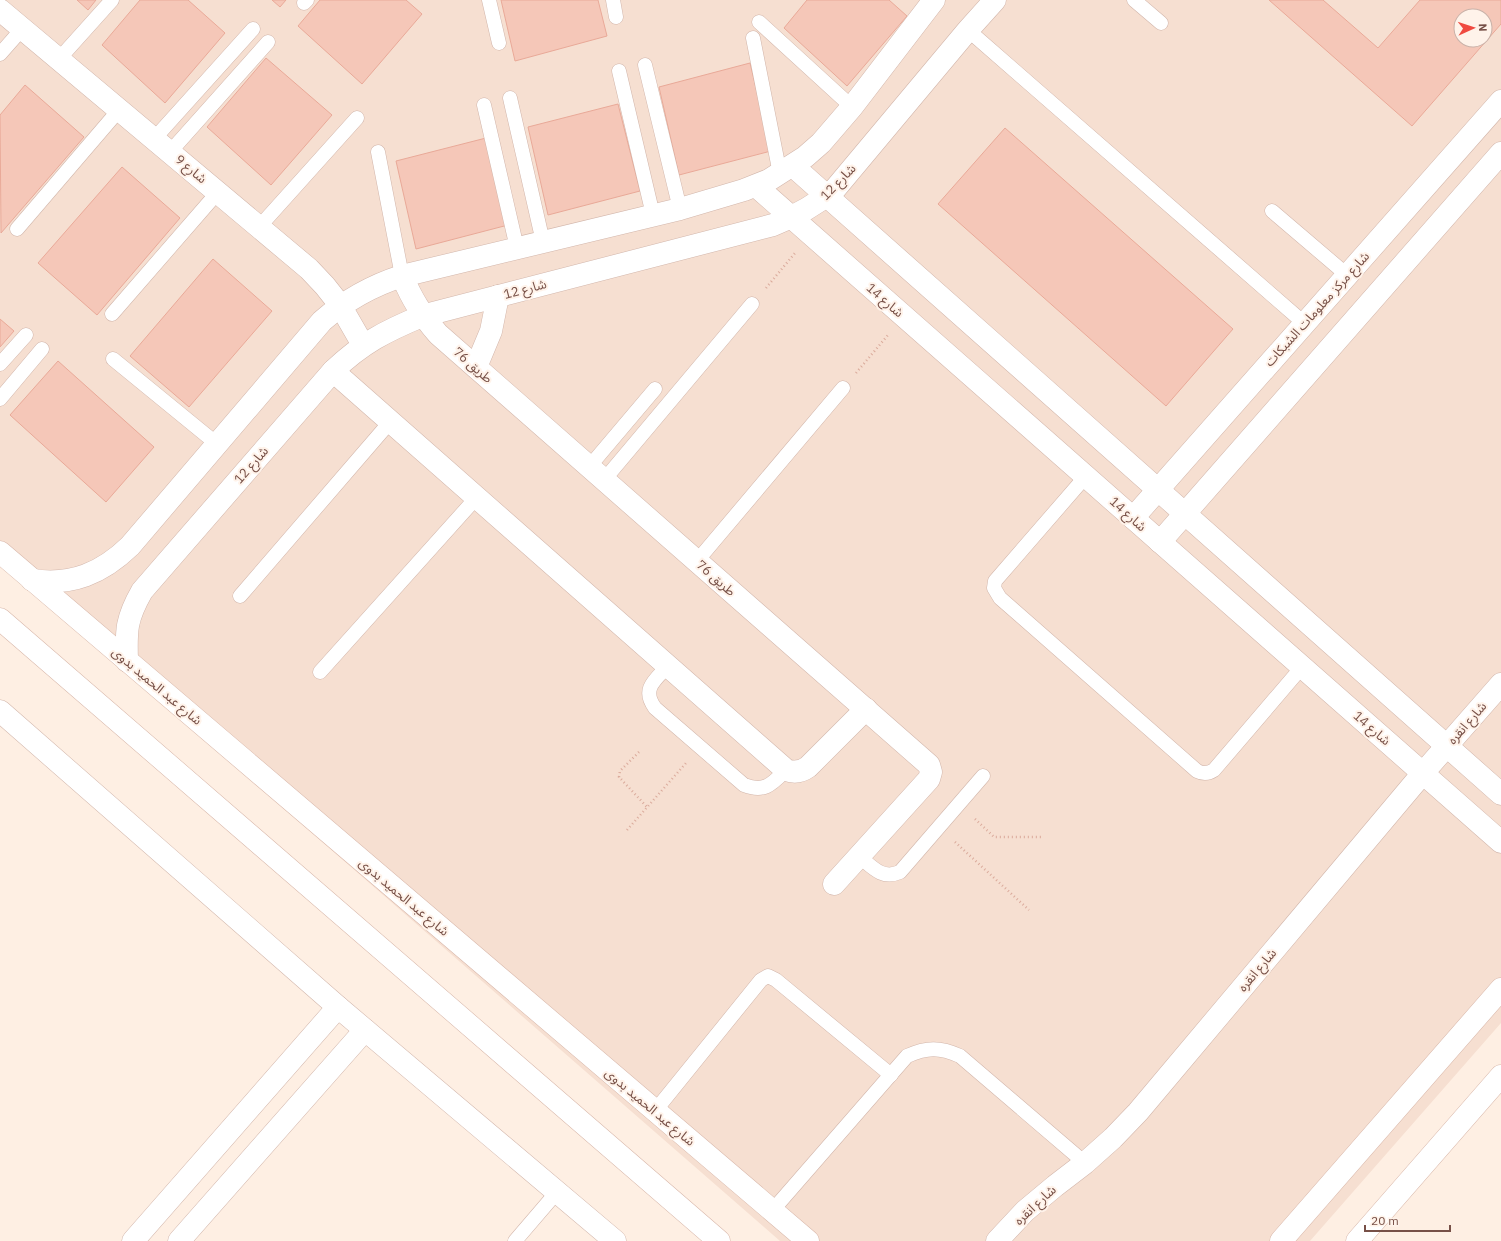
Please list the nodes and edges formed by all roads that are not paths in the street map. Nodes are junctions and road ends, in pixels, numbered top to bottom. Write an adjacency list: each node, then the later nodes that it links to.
1 (112, 0): 18 (lane)
2 (489, 0): 16 (lane)
3 (613, 0): 8 (lane)
4 (995, 0): 13 (street, شارع 12)
5 (1134, 0): 10 (lane)
6 (932, 1): 24 (street)
7 (0, 10): 11 (street, شارع 9)
8 (616, 17)
9 (759, 22): 24 (lane)
10 (1161, 23)
11 (22, 29): 17 (lane); 18 (street, شارع 9)
12 (253, 29): 27 (lane)
13 (968, 30): 33 (street, شارع 12); 49 (lane)
14 (753, 38): 30 (lane)
15 (268, 42): 27 (lane)
16 (499, 43)
17 (0, 54)
18 (59, 59): 25 (street, شارع 9)
19 (645, 65): 34 (lane)
20 (619, 71): 36 (lane)
21 (510, 98): 40 (lane)
22 (1501, 101): 42 (street, شارع مركز معلومات الشبكات)
23 (484, 105): 41 (lane)
24 (852, 107): 30 (street)
25 (119, 110): 27 (street, شارع 9); 39 (lane)
26 (357, 118): 38 (lane)
27 (162, 145): 32 (street, شارع 9)
28 (378, 152): 43 (lane)
29 (1501, 154): 66 (street)
30 (786, 170): 31 (street); 33 (street)
31 (756, 186): 34 (street); 37 (street, شارع 14)
32 (218, 192): 38 (street, شارع 9); 47 (lane)
33 (827, 196): 37 (street, شارع 12); 64 (street)
34 (680, 209): 36 (street)
35 (1272, 211): 42 (lane)
36 (653, 215): 40 (street)
37 (791, 218): 44 (street, شارع 12); 63 (street, شارع 14)
38 (260, 226): 46 (street, شارع 9)
39 (17, 229)
40 (543, 242): 41 (street)
41 (517, 248): 43 (street)
42 (1347, 275): 49 (street, شارع مركز معلومات الشبكات)
43 (402, 276): 46 (street); 48 (street, طريق 76)
44 (498, 296): 48 (street, شارع 12); 55 (street)
45 (752, 304): 62 (lane)
46 (340, 305): 51 (street, شارع 9); 61 (street)
47 (112, 314)
48 (422, 316): 51 (street, شارع 12); 55 (street, طريق 76)
49 (1304, 323): 64 (street, شارع مركز معلومات الشبكات)
50 (26, 334): 54 (lane)
51 (364, 345): 56 (street, شارع 12)
52 (42, 349): 59 (lane)
53 (113, 359): 61 (lane)
54 (0, 364)
55 (476, 367): 62 (street, طريق 76)
56 (333, 371): 60 (street); 74 (street, شارع 12)
57 (843, 388): 70 (lane)
58 (656, 389): 62 (lane)
59 (0, 399)
60 (390, 422): 65 (street); 72 (lane)
61 (217, 444): 71 (street)
62 (596, 474): 70 (street, طريق 76)
63 (1086, 476): 67 (street, شارع 14); 76 (lane)
64 (1158, 490): 66 (street); 67 (street, شارع مركز معلومات الشبكات)
65 (477, 497): 75 (street); 77 (lane)
66 (1186, 513): 68 (street); 81 (street)
67 (1133, 518): 68 (street, شارع 14)
68 (1160, 542): 76 (street, شارع 14)
69 (0, 552): 71 (street, شارع عبد الحميد بدوى)
70 (697, 562): 79 (street, طريق 76)
71 (32, 580): 74 (street, شارع عبد الحميد بدوى)
72 (240, 596)
73 (0, 619): 102 (street)
74 (127, 661): 94 (street, شارع عبد الحميد بدوى)
75 (668, 666): 82 (street); 82 (lane)
76 (1302, 667): 83 (street, شارع 14)
77 (320, 672)
78 (1501, 684): 81 (street, شارع انقره)
79 (866, 709): 82 (street); 87 (street, طريق 76)
80 (0, 711): 90 (street)
81 (1447, 746): 83 (street, شارع انقره); 85 (street)
82 (786, 770)
83 (1423, 773): 86 (street, شارع 14); 95 (street, شارع انقره)
84 (983, 776): 87 (lane)
85 (1501, 794)
86 (1501, 842)
87 (859, 856): 88 (street, طريق 76)
88 (834, 884)
89 (1501, 989): 105 (street)
90 (338, 1007): 91 (street); 98 (street)
91 (365, 1030): 96 (street); 99 (street)
92 (891, 1075): 94 (lane); 95 (lane); 97 (lane)
93 (1501, 1076): 106 (street)
94 (655, 1111): 97 (street, شارع عبد الحميد بدوى)
95 (1085, 1163): 104 (street, شارع انقره)
96 (557, 1192): 100 (lane); 101 (street)
97 (772, 1211): 103 (street, شارع عبد الحميد بدوى)
98 (133, 1241)
99 (179, 1241)
100 (515, 1241)
101 (615, 1241)
102 (719, 1241)
103 (808, 1241)
104 (997, 1241)
105 (1281, 1241)
106 (1357, 1241)

